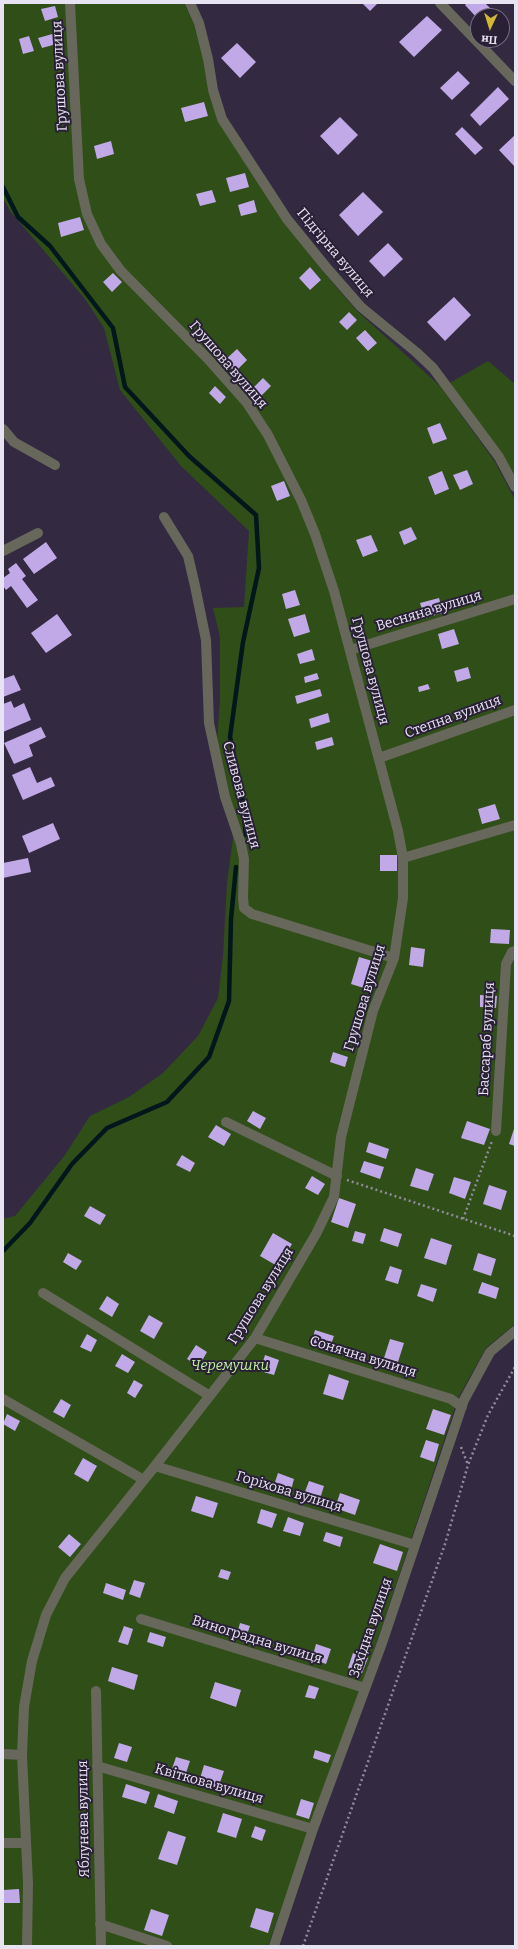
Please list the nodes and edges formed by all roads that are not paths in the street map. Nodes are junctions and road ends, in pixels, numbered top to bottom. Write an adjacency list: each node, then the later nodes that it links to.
1 (70, 3): 12 (street, Грушова вулиця)
2 (190, 3): 7 (street, Підгірна вулиця)
3 (440, 3): 4 (street)
4 (515, 81)
5 (3, 429): 6 (street)
6 (55, 465)
7 (515, 487)
8 (164, 517): 18 (street, Сливова вулиця)
9 (38, 533): 10 (street)
10 (3, 551)
11 (515, 599): 12 (street, Весняна вулиця)
12 (350, 650): 14 (street, Грушова вулиця)
13 (515, 710): 14 (street, Степна вулиця)
14 (379, 758): 16 (street, Грушова вулиця)
15 (515, 825): 16 (street)
16 (402, 858): 18 (street, Грушова вулиця)
17 (515, 951): 20 (street, Бассараб вулиця)
18 (394, 958): 21 (street, Грушова вулиця)
19 (226, 1122): 21 (street)
20 (496, 1131)
21 (337, 1176): 24 (street, Грушова вулиця)
22 (43, 1293): 25 (street)
23 (515, 1331): 27 (street, Західна вулиця)
24 (255, 1338): 25 (street, Грушова вулиця); 27 (street, Сонячна вулиця)
25 (210, 1396): 28 (street, Грушова вулиця)
26 (3, 1399): 29 (street)
27 (462, 1407): 30 (street, Західна вулиця)
28 (155, 1466): 29 (street, Грушова вулиця); 30 (street, Горіхова вулиця)
29 (144, 1480): 35 (street, Грушова вулиця)
30 (415, 1545): 32 (street, Західна вулиця)
31 (141, 1619): 32 (street, Виноградна вулиця)
32 (365, 1688): 37 (street, Західна вулиця)
33 (96, 1691): 36 (street, Яблунева вулиця)
34 (3, 1754): 35 (street)
35 (22, 1755): 39 (street, Грушова вулиця)
36 (97, 1766): 37 (street, Квіткова вулиця); 40 (street, Яблунева вулиця)
37 (313, 1829): 44 (street, Західна вулиця)
38 (3, 1842): 39 (street)
39 (26, 1843): 41 (street, Грушова вулиця)
40 (100, 1924): 42 (street, Яблунева вулиця); 43 (street)
41 (27, 1946)
42 (101, 1946)
43 (167, 1946)
44 (274, 1946)

